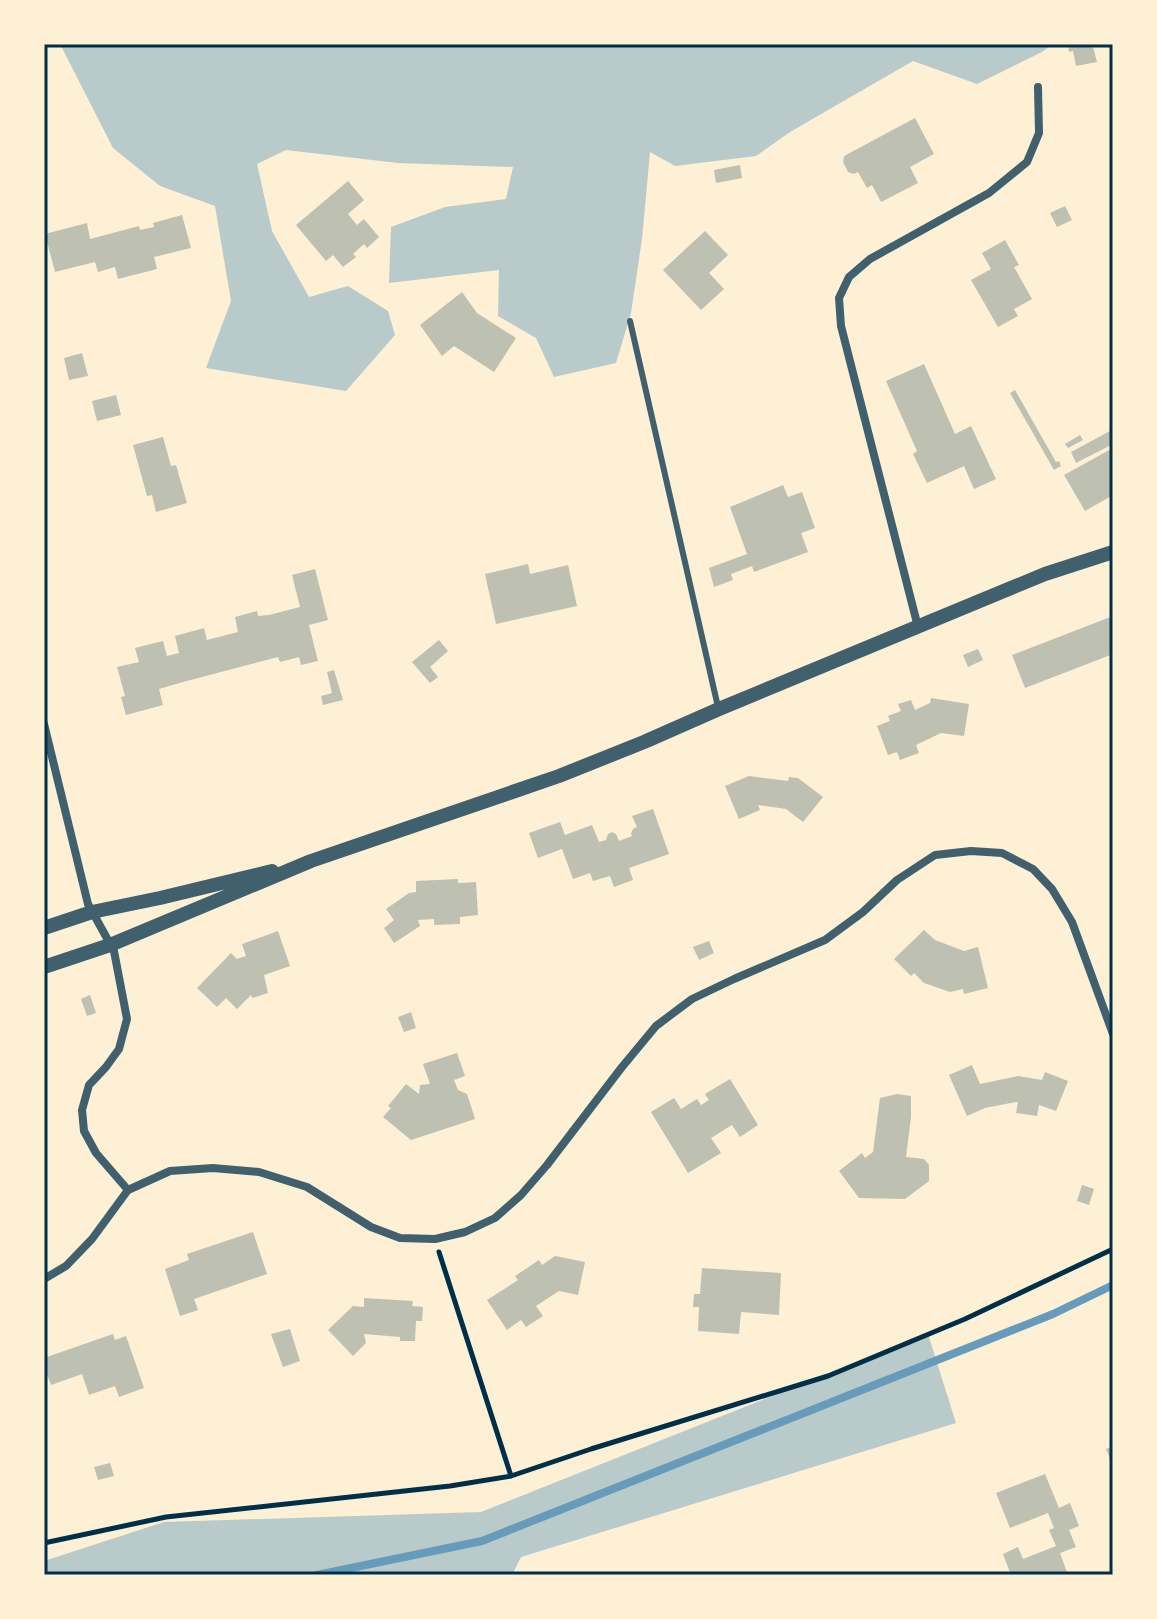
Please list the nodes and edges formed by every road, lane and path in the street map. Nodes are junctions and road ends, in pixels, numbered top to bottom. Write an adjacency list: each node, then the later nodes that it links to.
1 (1038, 87): 4 (street)
2 (630, 321): 5 (lane)
3 (1113, 552): 4 (street)
4 (918, 627): 5 (street)
5 (719, 709): 7 (street)
6 (44, 724): 8 (street)
7 (311, 861): 8 (street); 10 (street)
8 (92, 912): 9 (street); 10 (street)
9 (44, 928)
10 (110, 945): 11 (street); 13 (street)
11 (44, 967)
12 (1113, 1034): 14 (street)
13 (128, 1190): 14 (street); 16 (street)
14 (435, 1239): 17 (path)
15 (1113, 1249): 17 (path)
16 (44, 1279)
17 (511, 1476): 18 (path)
18 (44, 1543)

